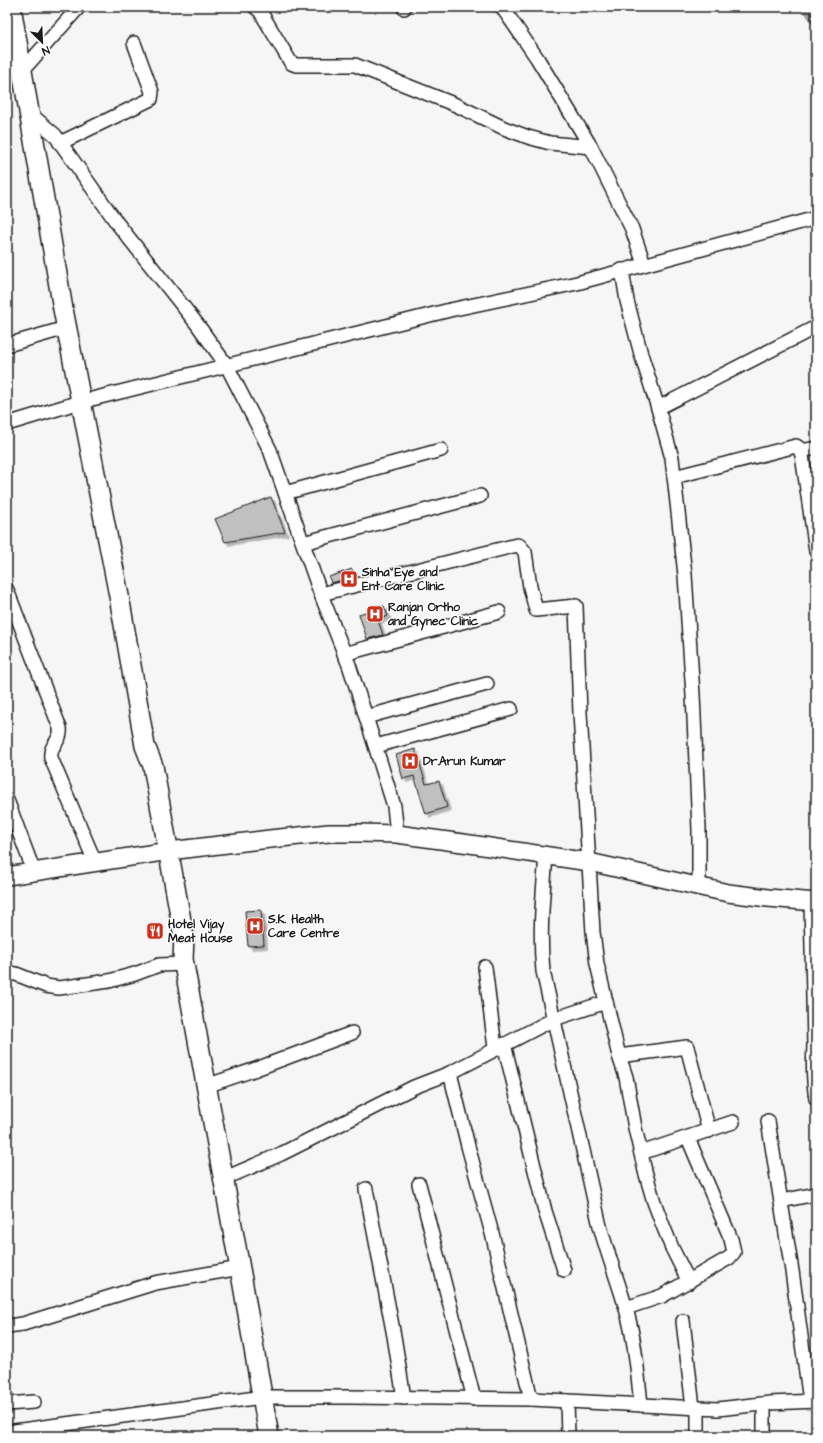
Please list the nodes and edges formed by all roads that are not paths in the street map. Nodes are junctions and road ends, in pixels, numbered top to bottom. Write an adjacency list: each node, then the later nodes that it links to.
1 (11, 7): 6 (highway)
2 (79, 7): 6 (street)
3 (255, 7): 9 (street)
4 (502, 7): 9 (street)
5 (134, 43): 8 (street)
6 (21, 72): 7 (highway)
7 (28, 112): 8 (street); 14 (highway)
8 (60, 143): 16 (street)
9 (591, 147): 11 (street)
10 (816, 218): 11 (street)
11 (644, 264): 12 (street)
12 (622, 270): 16 (street); 18 (street)
13 (816, 327): 18 (street)
14 (66, 328): 15 (street); 17 (highway)
15 (7, 345)
16 (227, 366): 17 (street); 24 (street)
17 (80, 402): 19 (street); 38 (highway)
18 (658, 408): 23 (street)
19 (7, 424)
20 (816, 448): 22 (street)
21 (441, 450): 24 (street)
22 (801, 451): 23 (street); 27 (street)
23 (674, 477): 44 (street)
24 (285, 493): 26 (street)
25 (480, 496): 26 (street)
26 (303, 543): 29 (street)
27 (816, 552)
28 (7, 590): 40 (street)
29 (321, 594): 31 (street); 41 (street)
30 (499, 612): 31 (street)
31 (344, 654): 34 (street)
32 (487, 684): 34 (street)
33 (511, 709): 35 (street)
34 (366, 717): 35 (street)
35 (376, 746): 37 (street)
36 (7, 800): 42 (street)
37 (397, 834): 38 (main road); 39 (main road)
38 (163, 852): 40 (main road); 46 (highway)
39 (546, 856): 41 (main road); 50 (street)
40 (95, 862): 42 (main road)
41 (589, 862): 44 (main road); 49 (street)
42 (34, 872): 43 (main road)
43 (7, 876)
44 (699, 887): 45 (main road)
45 (814, 901): 56 (street)
46 (184, 961): 48 (street); 55 (highway)
47 (485, 967): 52 (street)
48 (7, 973)
49 (606, 1002): 50 (street); 53 (street)
50 (554, 1019): 52 (street); 70 (street)
51 (352, 1033): 55 (street)
52 (500, 1046): 54 (street); 68 (street)
53 (619, 1056): 59 (street); 61 (street)
54 (450, 1073): 62 (street); 76 (street)
55 (206, 1086): 62 (highway)
56 (816, 1099)
57 (768, 1121): 66 (street)
58 (733, 1122): 59 (street)
59 (709, 1131): 60 (street)
60 (688, 1138): 61 (street); 69 (street)
61 (641, 1153): 69 (street)
62 (223, 1179): 67 (highway)
63 (419, 1184): 75 (street)
64 (366, 1189): 74 (street)
65 (816, 1194): 66 (street)
66 (781, 1201): 78 (street)
67 (240, 1268): 72 (street); 73 (highway)
68 (564, 1270)
69 (689, 1282): 70 (street)
70 (626, 1308): 82 (street)
71 (682, 1321): 83 (street)
72 (7, 1326)
73 (262, 1397): 74 (street); 84 (street); 85 (highway)
74 (404, 1398): 75 (street)
75 (474, 1399): 76 (street)
76 (530, 1399): 77 (street)
77 (567, 1401): 82 (street); 86 (street)
78 (813, 1401): 81 (street)
79 (34, 1402): 80 (street)
80 (7, 1404)
81 (764, 1404): 83 (street); 88 (street)
82 (641, 1405): 83 (street)
83 (695, 1408): 87 (street)
84 (7, 1432)
85 (269, 1436)
86 (568, 1436)
87 (698, 1436)
88 (764, 1436)

